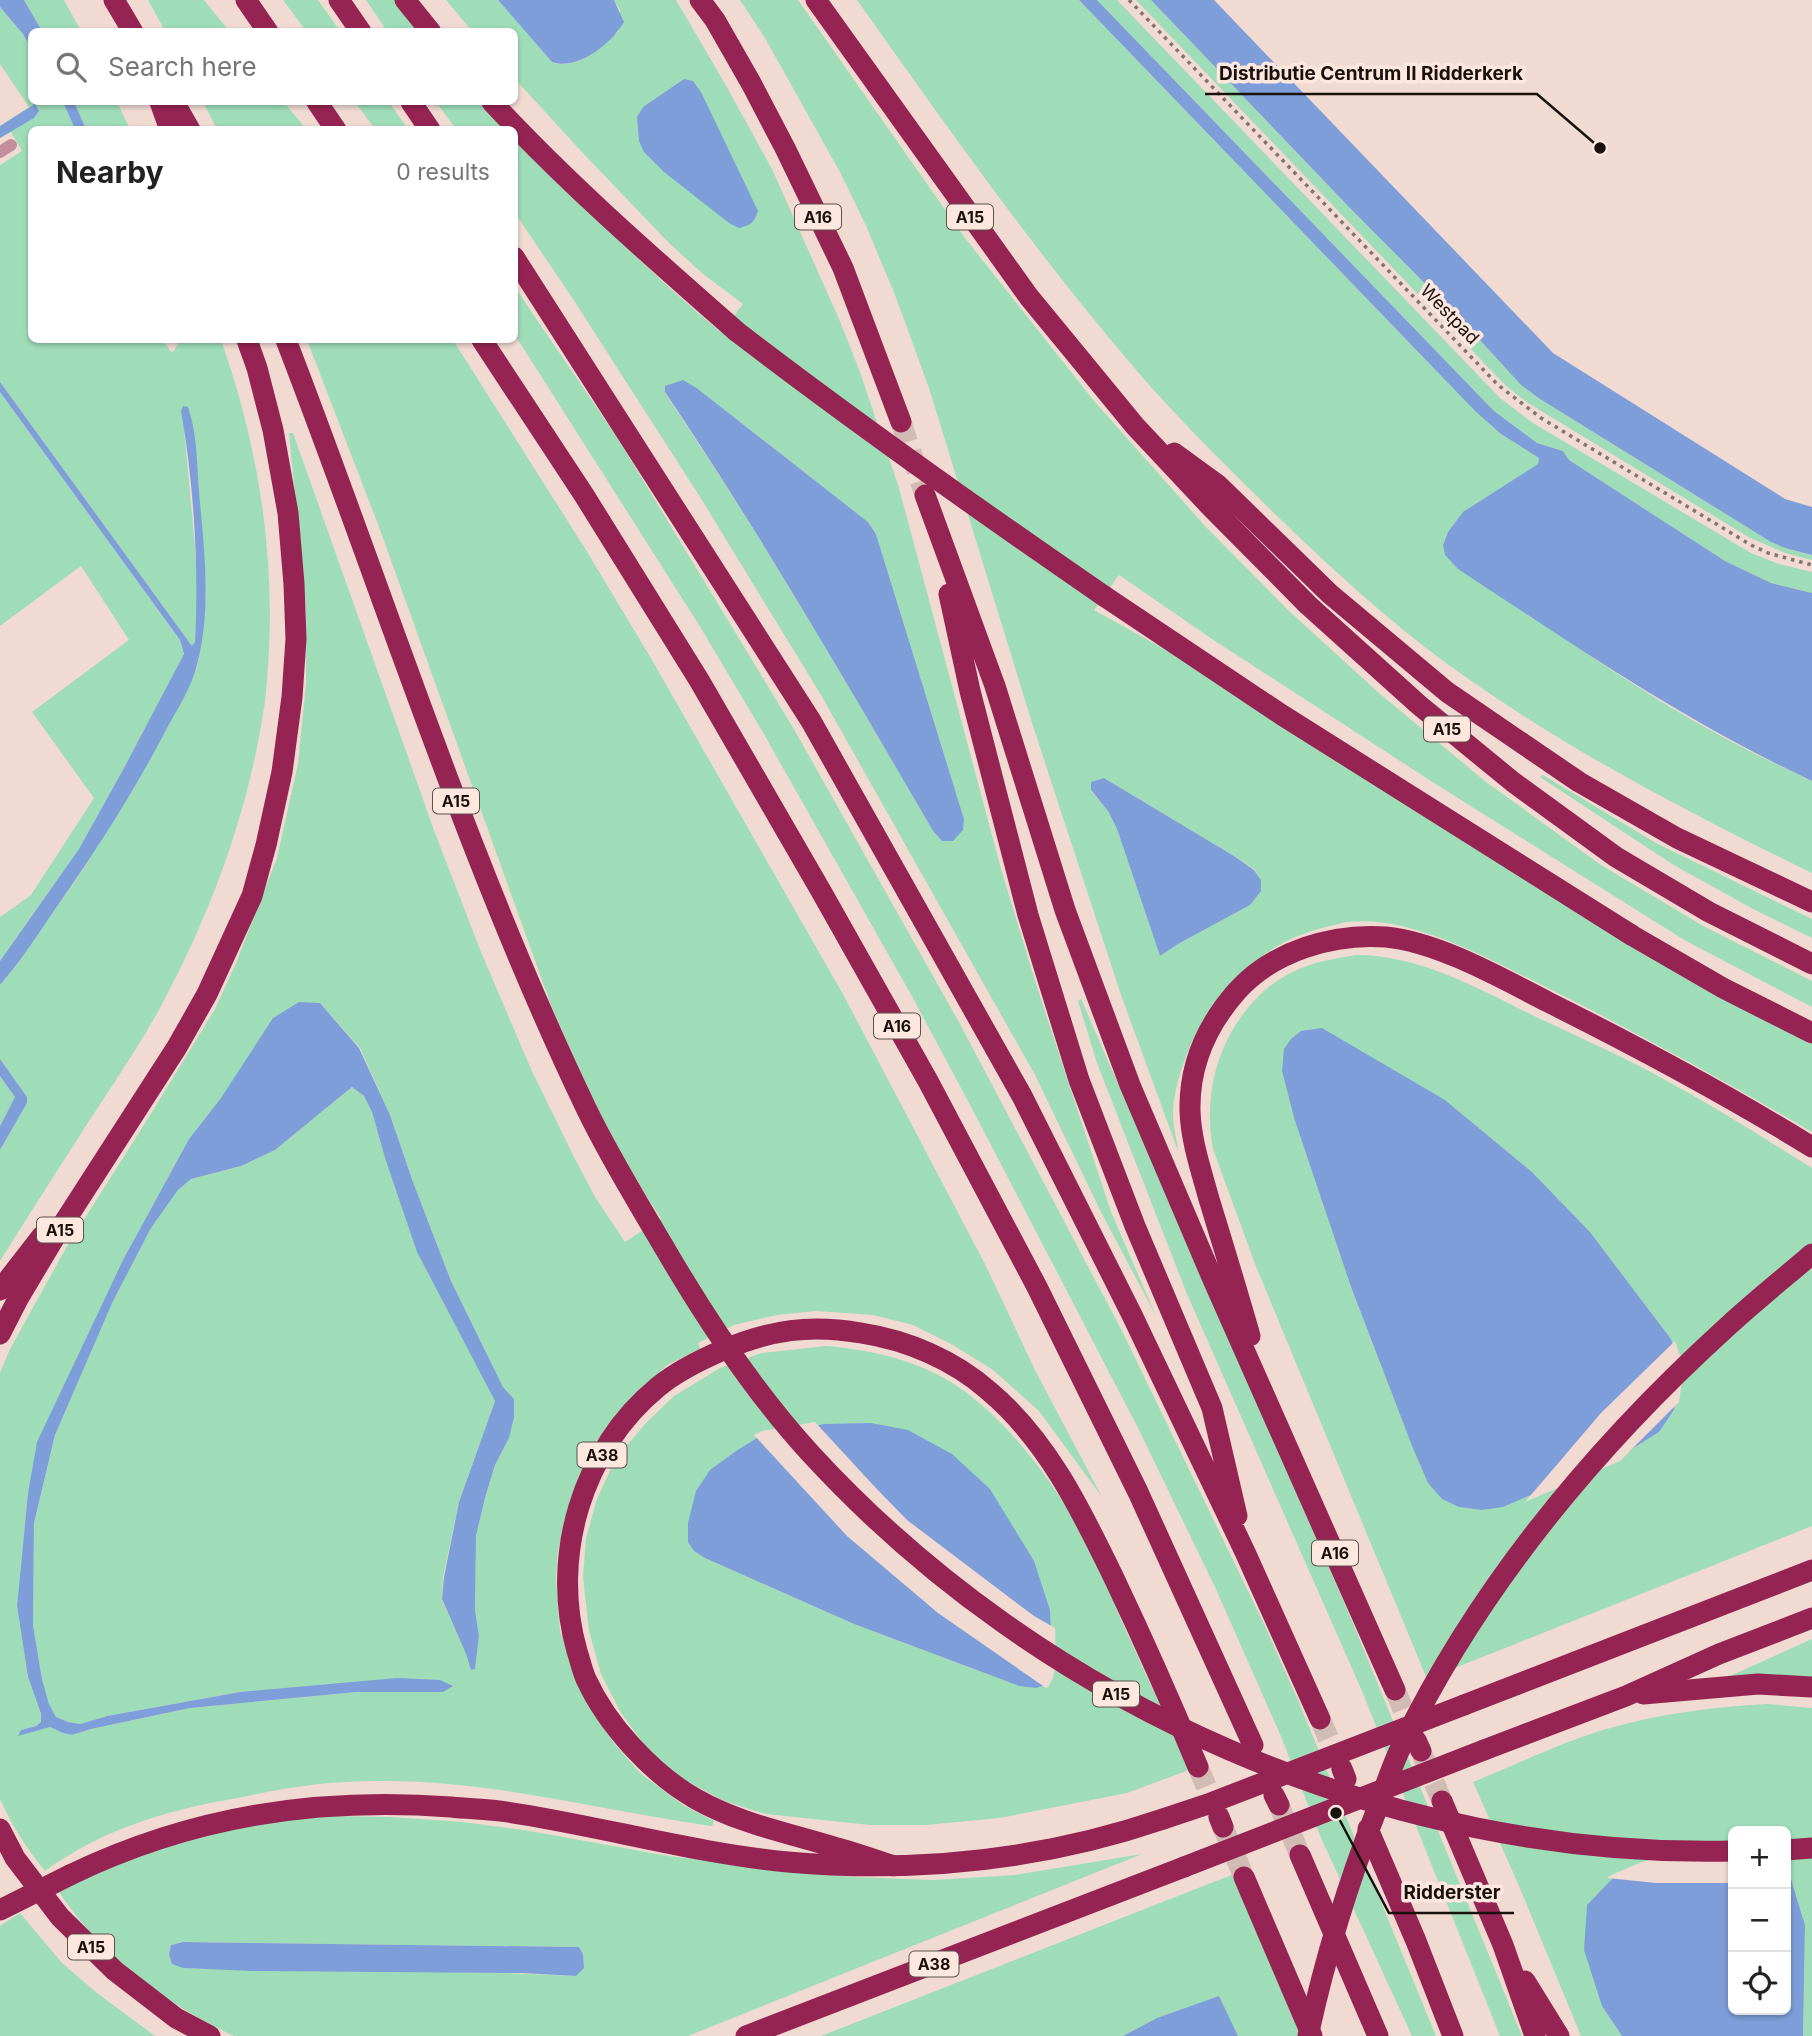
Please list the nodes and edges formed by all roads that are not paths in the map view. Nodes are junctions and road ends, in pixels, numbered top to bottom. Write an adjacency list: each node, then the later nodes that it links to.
1 (114, 0): 7 (highway)
2 (246, 0): 8 (highway)
3 (339, 0): 9 (highway)
4 (405, 0): 10 (highway)
5 (700, 0): 26 (highway, A16)
6 (816, 0): 27 (highway, A15)
7 (131, 28)
8 (265, 28)
9 (358, 28)
10 (427, 28)
11 (161, 105): 16 (highway)
12 (176, 105): 17 (highway)
13 (319, 105): 18 (highway)
14 (413, 105): 19 (highway)
15 (495, 105): 20 (highway, bridge)
16 (169, 126)
17 (188, 126)
18 (333, 126)
19 (427, 126)
20 (514, 126)
21 (518, 130): 32 (highway, bridge)
22 (518, 263): 39 (highway, A16)
23 (248, 343): 33 (highway, A15)
24 (287, 343): 55 (highway, A15, bridge)
25 (484, 343): 48 (highway, A16)
26 (901, 422)
27 (1135, 426): 30 (highway, A15); 31 (highway, A15)
28 (925, 495): 29 (highway, A16)
29 (933, 520): 38 (highway, A16); 39 (highway, A16)
30 (1812, 902)
31 (1812, 964)
32 (1812, 1033)
33 (126, 1129): 36 (highway); 37 (highway, A15)
34 (1812, 1147): 38 (highway, A16)
35 (1812, 1254): 63 (highway, bridge)
36 (0, 1290)
37 (0, 1334)
38 (1274, 1415): 45 (highway, A16)
39 (1245, 1552): 47 (highway, A16)
40 (1812, 1556): 42 (highway)
41 (1812, 1570): 42 (highway)
42 (1748, 1595): 57 (highway, A38, bridge)
43 (1812, 1618): 46 (highway)
44 (1812, 1687): 46 (highway)
45 (1395, 1690)
46 (1626, 1696): 62 (highway, A38, bridge)
47 (1320, 1719)
48 (1253, 1745)
49 (1198, 1767): 57 (highway, A38)
50 (1441, 1801): 60 (highway)
51 (0, 1829): 61 (highway, A15)
52 (1368, 1829): 65 (highway)
53 (1812, 1848): 54 (highway)
54 (1791, 1850)
55 (1728, 1851)
56 (1300, 1855): 64 (highway)
57 (894, 1866): 59 (highway, A38, bridge)
58 (1244, 1877): 63 (highway)
59 (0, 1910)
60 (1503, 1945): 66 (highway); 67 (highway)
61 (210, 2036)
62 (746, 2036)
63 (1310, 2036)
64 (1377, 2036)
65 (1453, 2036)
66 (1535, 2036)
67 (1559, 2036)

